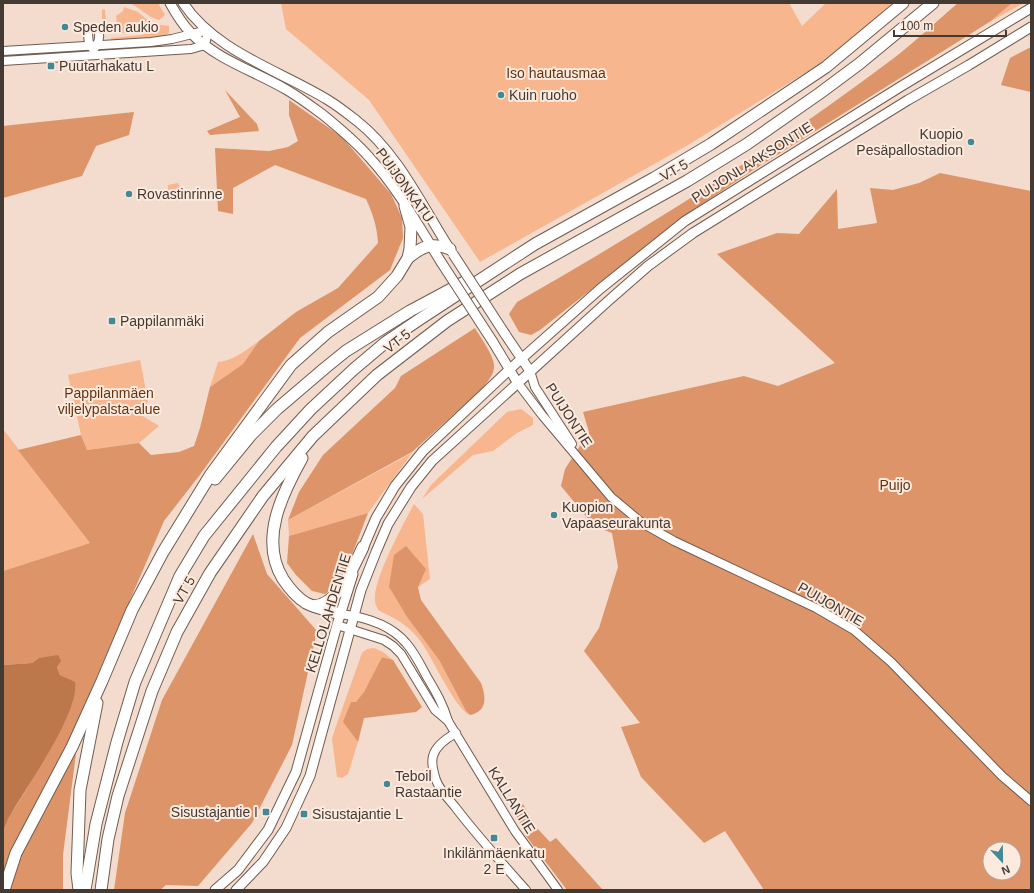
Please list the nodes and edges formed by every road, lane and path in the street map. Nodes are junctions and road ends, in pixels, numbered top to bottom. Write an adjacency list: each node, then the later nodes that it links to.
1 (170, 3): 8 (main road, PUIJONKATU)
2 (183, 3): 7 (main road, PUIJONKATU)
3 (903, 3): 16 (highway, VT 5)
4 (933, 3): 24 (highway, VT 5)
5 (1031, 8): 20 (main road, PUIJONLAAKSONTIE)
6 (1031, 27): 22 (main road, PUIJONLAAKSONTIE)
7 (208, 31): 8 (main road); 11 (main road); 18 (main road, PUIJONKATU)
8 (192, 34): 10 (main road); 11 (main road, PUIJONKATU)
9 (92, 43): 10 (main road); 10 (main road); 12 (main road); 13 (main road); 14 (main road)
10 (106, 45)
11 (205, 45): 13 (main road); 15 (main road, PUIJONKATU)
12 (3, 51)
13 (106, 55): 14 (main road)
14 (5, 61)
15 (405, 206): 17 (main road, PUIJONKATU); 19 (highway)
16 (535, 244): 26 (highway); 39 (highway, VT 5)
17 (430, 245): 18 (highway); 19 (highway); 21 (main road, PUIJONKATU, bridge)
18 (451, 252): 20 (main road, PUIJONKATU, bridge)
19 (408, 258): 26 (highway)
20 (521, 359): 21 (main road, PUIJONLAAKSONTIE); 22 (main road, PUIJONKATU)
21 (510, 369): 23 (main road, PUIJONKATU); 27 (main road, KELLOLAHDENTIE)
22 (530, 371): 23 (main road, PUIJONLAAKSONTIE); 25 (main road, PUIJONTIE)
23 (517, 382): 25 (main road, PUIJONTIE); 30 (main road, KELLOLAHDENTIE)
24 (314, 436): 28 (highway); 40 (highway, VT 5)
25 (590, 472): 36 (main road, PUIJONTIE)
26 (181, 522): 33 (highway)
27 (363, 547): 28 (highway); 29 (main road, KELLOLAHDENTIE)
28 (313, 606): 29 (highway)
29 (341, 614): 30 (main road, KALLANTIE); 31 (main road, KELLOLAHDENTIE)
30 (354, 615): 32 (main road, KELLOLAHDENTIE); 34 (main road, KALLANTIE)
31 (337, 625): 32 (main road, KALLANTIE); 41 (main road, KELLOLAHDENTIE)
32 (351, 629): 34 (main road, KALLANTIE); 42 (main road, KELLOLAHDENTIE)
33 (102, 681): 37 (highway); 38 (highway)
34 (448, 721): 35 (main road, KALLANTIE)
35 (456, 733): 43 (main road); 44 (main road, KALLANTIE)
36 (1031, 801)
37 (4, 890)
38 (78, 890)
39 (85, 890)
40 (101, 890)
41 (215, 890)
42 (236, 890)
43 (526, 890)
44 (558, 890)

